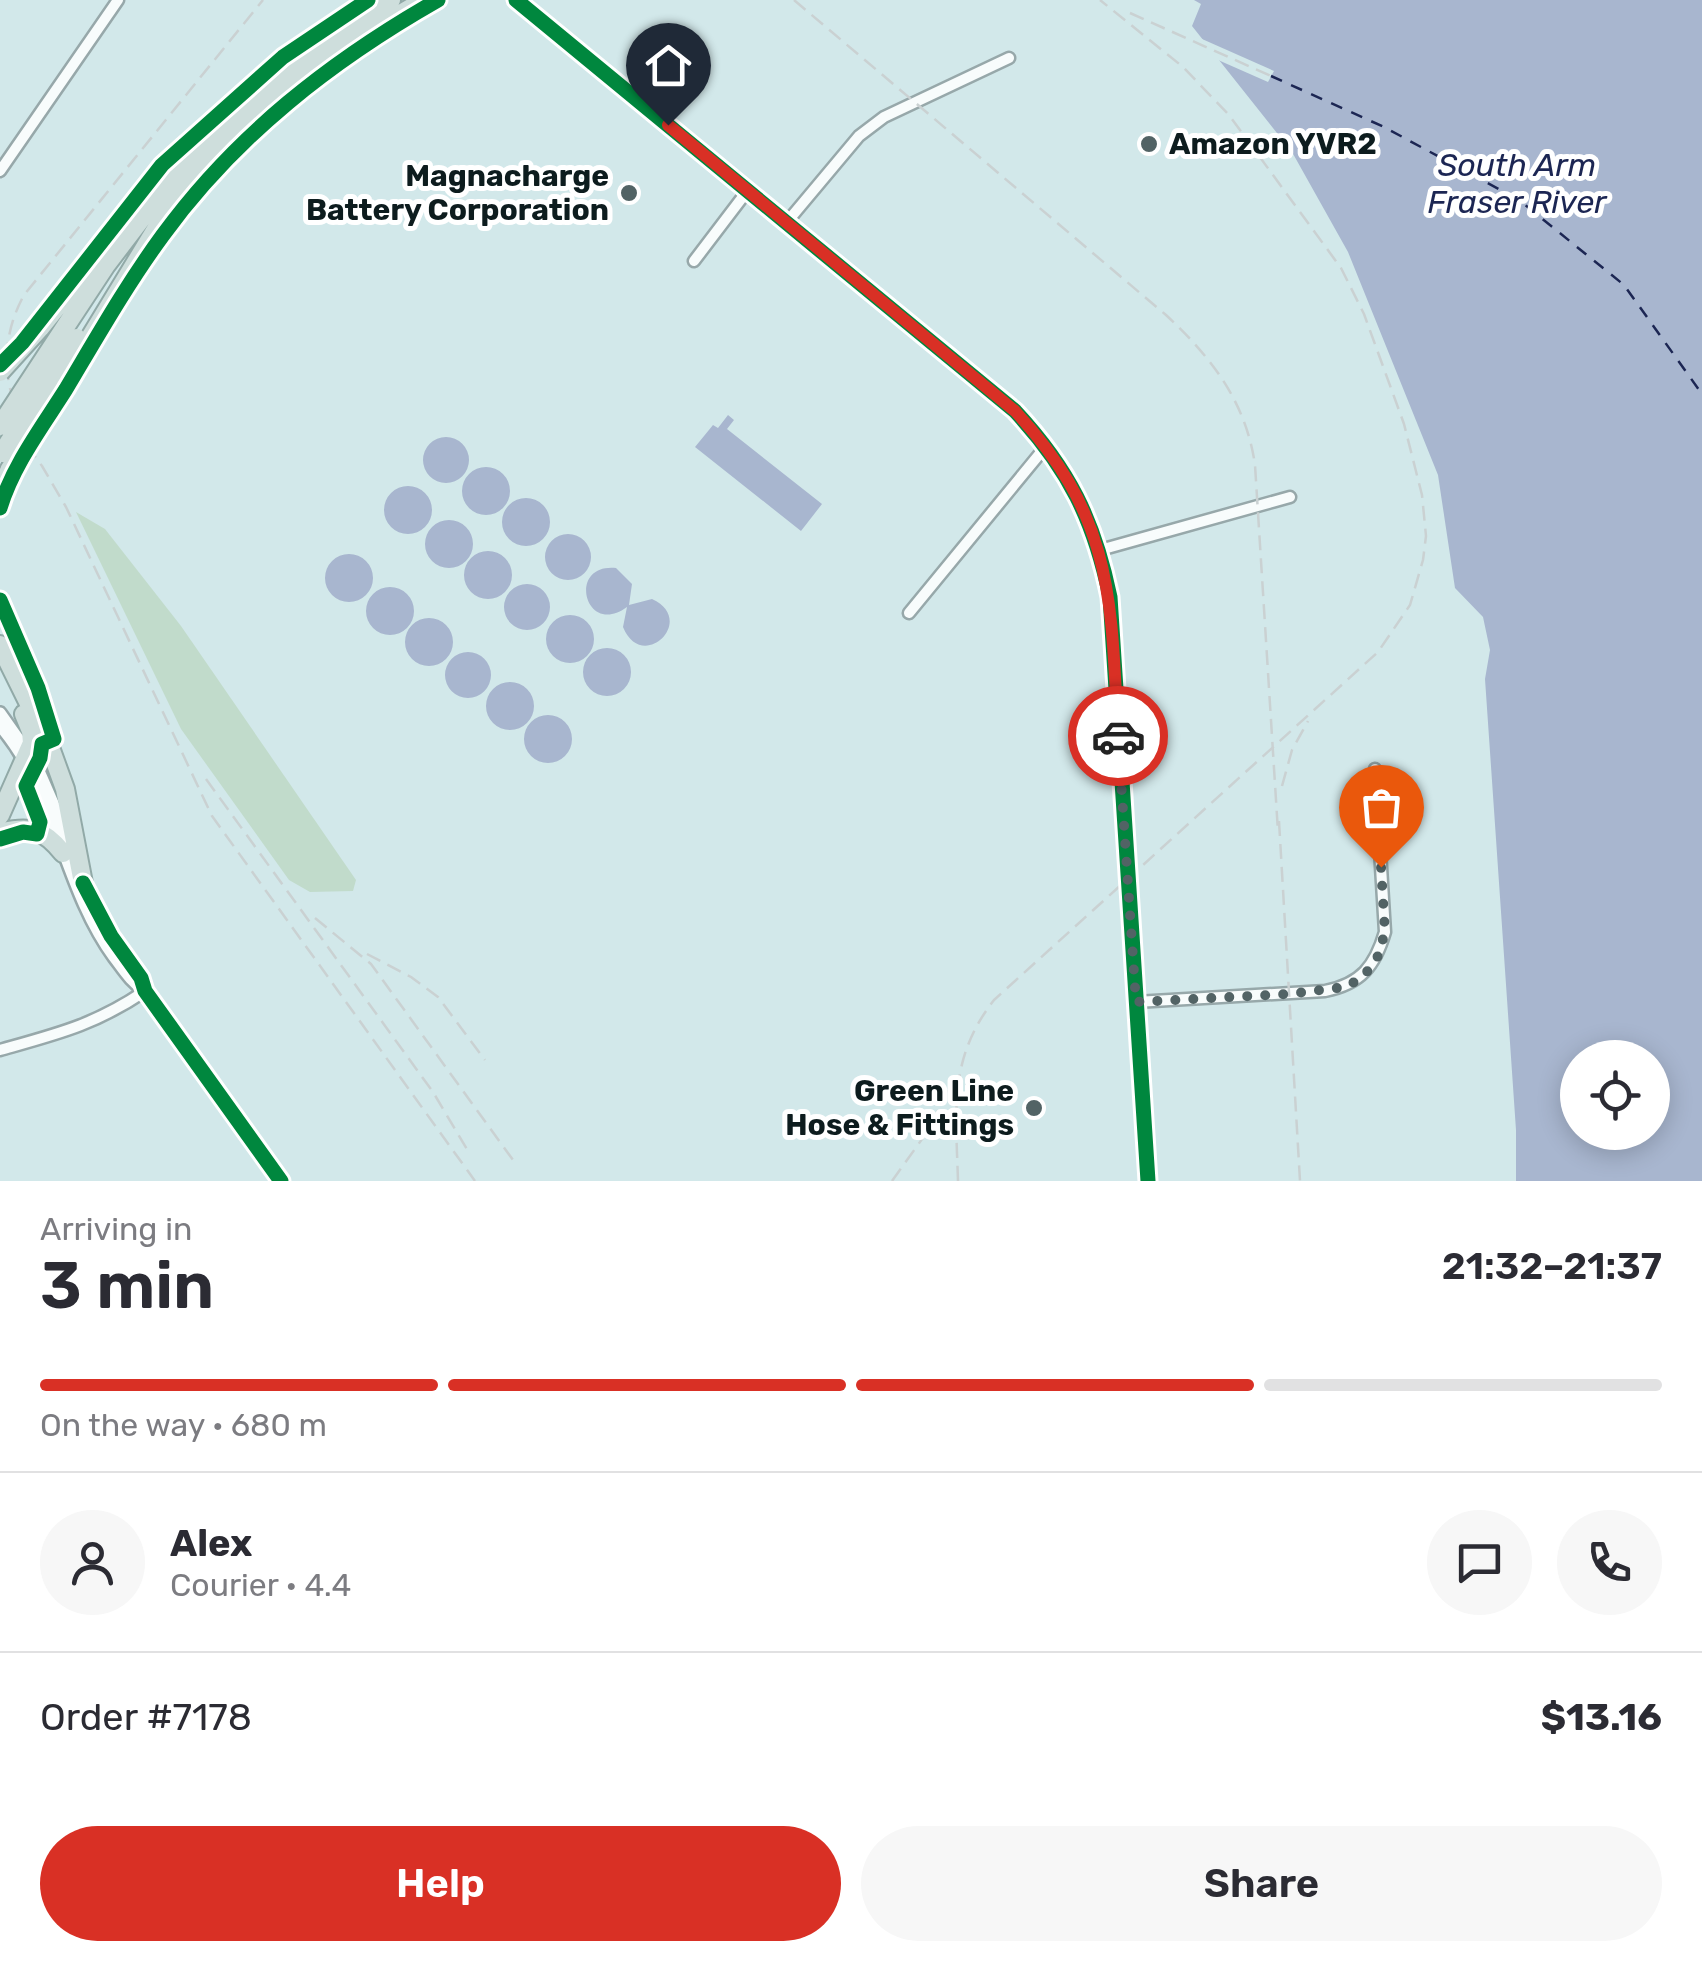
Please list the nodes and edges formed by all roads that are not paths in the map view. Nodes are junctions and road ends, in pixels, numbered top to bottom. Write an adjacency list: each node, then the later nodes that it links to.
1 (118, 0): 6 (street)
2 (425, 0): 4 (highway)
3 (516, 0): 7 (street)
4 (391, 7): 8 (highway)
5 (1009, 58): 9 (street)
6 (0, 171)
7 (748, 190): 9 (street); 10 (street)
8 (166, 198): 11 (highway, bridge); 12 (highway, bridge); 14 (highway, bridge)
9 (787, 222): 13 (street)
10 (694, 261)
11 (0, 372)
12 (0, 426)
13 (1046, 445): 17 (street); 18 (street)
14 (3, 459): 15 (highway)
15 (0, 489)
16 (1290, 497): 17 (street)
17 (1100, 550): 30 (street)
18 (908, 613)
19 (0, 645): 28 (highway)
20 (0, 664): 23 (highway)
21 (0, 712): 23 (street)
22 (0, 726): 23 (street)
23 (27, 757): 25 (highway); 27 (street); 28 (street)
24 (1375, 769): 30 (street)
25 (0, 815)
26 (0, 833): 27 (highway)
27 (63, 853): 29 (street)
28 (83, 883): 29 (street)
29 (145, 991): 31 (street); 32 (street)
30 (1136, 1002): 33 (street)
31 (0, 1050)
32 (281, 1181)
33 (1148, 1181)

